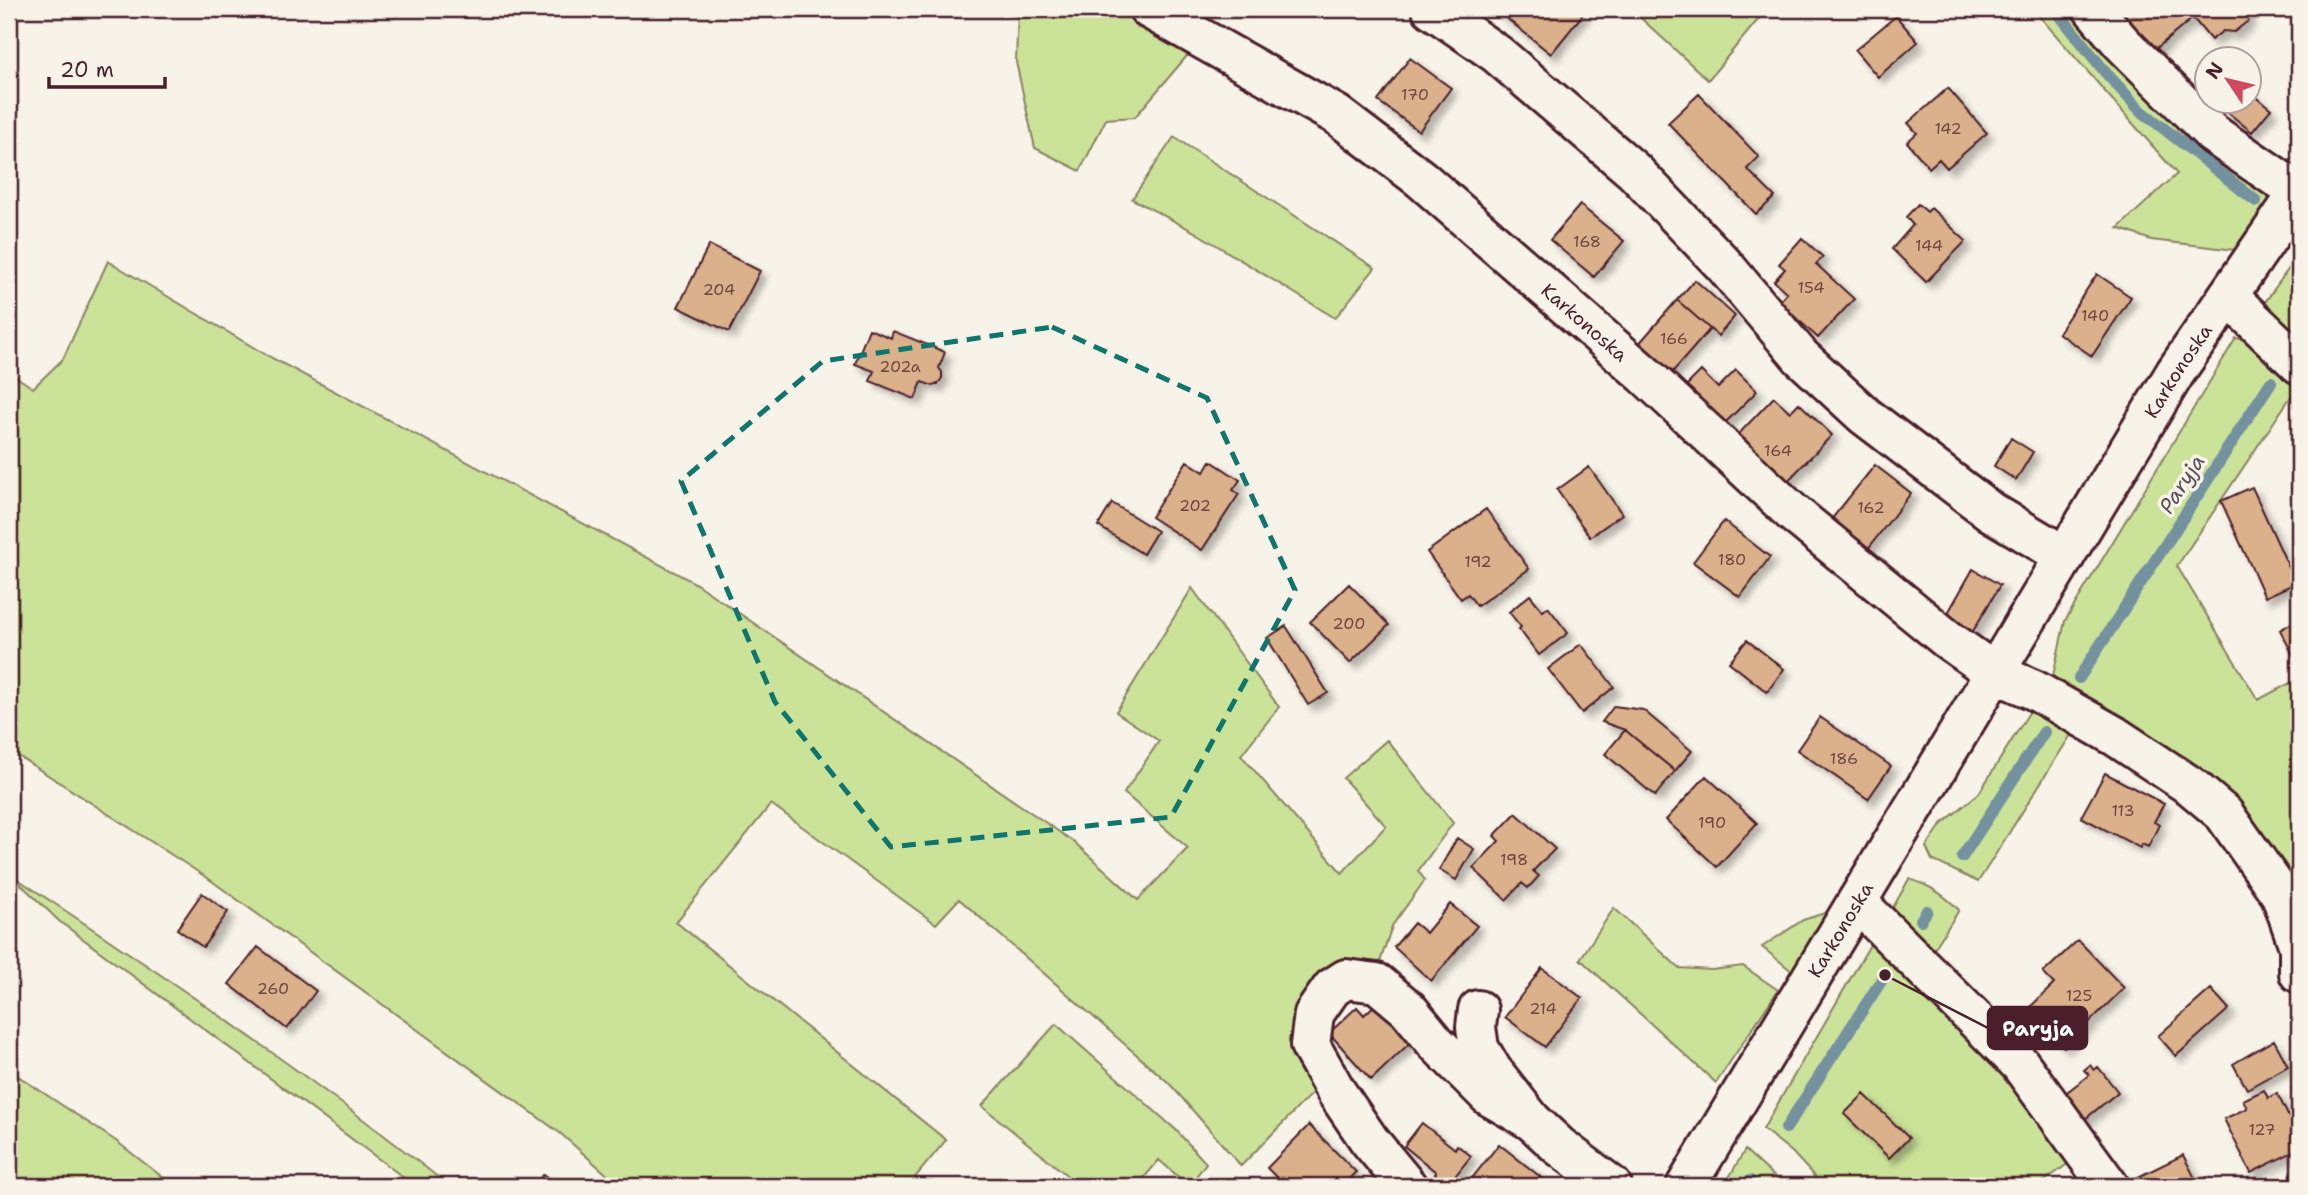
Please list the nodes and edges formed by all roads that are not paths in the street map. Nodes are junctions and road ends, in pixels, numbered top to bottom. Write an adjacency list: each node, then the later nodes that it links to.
1 (1149, 9): 8 (street, Karkonoska)
2 (1432, 9): 7 (street)
3 (2093, 9): 4 (street, Karkonoska)
4 (2299, 192): 5 (street, Karkonoska)
5 (2228, 296): 6 (street); 7 (street, Karkonoska)
6 (2299, 364)
7 (2065, 556): 8 (street, Karkonoska)
8 (1995, 673): 9 (street, Karkonoska); 10 (street)
9 (1857, 902): 15 (street, Karkonoska); 16 (street)
10 (2299, 973)
11 (1478, 1010): 12 (street)
12 (1532, 1121): 13 (street); 14 (street)
13 (1407, 1186)
14 (1612, 1186)
15 (1686, 1186)
16 (2109, 1186)

